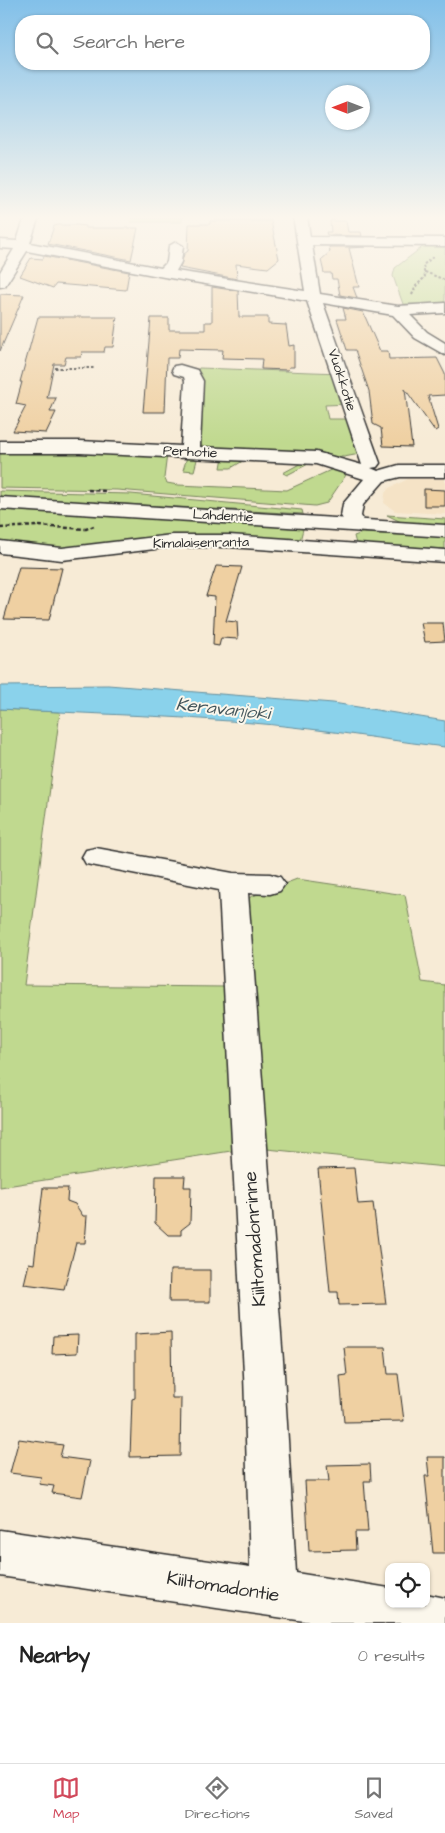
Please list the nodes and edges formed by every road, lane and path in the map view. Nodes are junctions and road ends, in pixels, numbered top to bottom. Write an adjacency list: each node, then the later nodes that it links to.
1 (287, 292): 4 (street)
2 (312, 292): 4 (street, Vuokkotie)
3 (412, 292): 5 (path)
4 (313, 296): 5 (street); 13 (street, Vuokkotie)
5 (403, 306): 6 (street); 7 (street)
6 (445, 308)
7 (445, 350)
8 (55, 368): 9 (path)
9 (95, 368)
10 (180, 370): 12 (street)
11 (0, 447): 12 (street, Perhotie)
12 (189, 452): 13 (street, Perhotie)
13 (374, 470): 14 (street); 16 (street)
14 (445, 471)
15 (0, 503): 16 (street, Lahdentie)
16 (356, 524): 17 (street, Lahdentie); 19 (street)
17 (445, 531)
18 (0, 547): 19 (street, Kimalaisenranta)
19 (343, 548): 20 (street, Kimalaisenranta)
20 (445, 556)
21 (96, 857): 23 (street, Kiiltomadonrinne)
22 (0, 1553): 23 (street, Kiiltomadontie)
23 (274, 1594): 24 (street, Kiiltomadontie)
24 (445, 1621)

